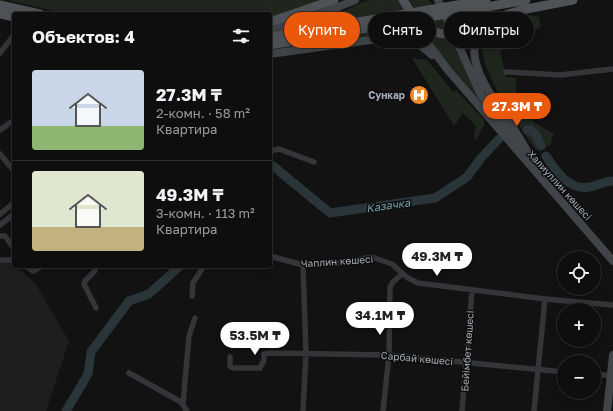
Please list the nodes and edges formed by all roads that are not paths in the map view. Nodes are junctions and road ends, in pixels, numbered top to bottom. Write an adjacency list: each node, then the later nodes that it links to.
1 (334, 0): 20 (main road)
2 (355, 0): 23 (main road)
3 (437, 0): 18 (main road)
4 (472, 0): 14 (main road)
5 (486, 0): 13 (main road, bridge)
6 (501, 0): 8 (main road)
7 (526, 0): 16 (main road, bridge)
8 (555, 0)
9 (573, 0): 15 (main road)
10 (406, 4): 24 (main road); 32 (main road)
11 (0, 5): 12 (main road)
12 (31, 12)
13 (436, 12)
14 (473, 12)
15 (518, 12)
16 (436, 13)
17 (0, 14): 19 (main road)
18 (444, 16)
19 (12, 17)
20 (272, 21)
21 (368, 23): 26 (main road, bridge)
22 (368, 26): 27 (main road, bridge)
23 (272, 27)
24 (444, 31)
25 (12, 38): 30 (street)
26 (272, 38)
27 (272, 45)
28 (459, 48): 41 (main road)
29 (474, 48): 41 (main road)
30 (0, 53)
31 (272, 54): 32 (main road)
32 (447, 69): 42 (main road, Халиуллин көшесі)
33 (613, 69): 34 (street)
34 (506, 72)
35 (12, 121): 36 (street)
36 (0, 130)
37 (272, 151): 39 (street)
38 (0, 154): 40 (street)
39 (314, 162)
40 (12, 169)
41 (539, 172): 42 (main road)
42 (561, 202): 52 (main road, Халиуллин көшесі)
43 (12, 205): 44 (street)
44 (0, 214)
45 (12, 216): 46 (street)
46 (0, 225)
47 (0, 236): 48 (street)
48 (12, 246)
49 (272, 257): 53 (street, Чаплин көшесі)
50 (0, 260): 51 (street)
51 (12, 260)
52 (613, 261)
53 (303, 265): 58 (street, Чаплин көшесі); 65 (street)
54 (29, 268): 55 (street)
55 (38, 268)
56 (96, 268): 63 (street)
57 (203, 268): 60 (street)
58 (402, 274): 59 (street, Чаплин көшесі); 66 (street)
59 (472, 291): 61 (street, Чаплин көшесі); 69 (street, Бейімбет көшесі)
60 (192, 296)
61 (545, 299): 62 (street, Чаплин көшесі); 70 (street)
62 (613, 305)
63 (96, 308)
64 (195, 318): 75 (street)
65 (306, 354): 66 (street, Сарбай көшесі); 68 (street, Сарбай көшесі); 77 (street)
66 (389, 355): 69 (street, Сарбай көшесі); 78 (street)
67 (613, 355): 74 (main road)
68 (230, 357)
69 (467, 363): 70 (street, Сарбай көшесі); 79 (street, Бейімбет көшесі)
70 (537, 370): 71 (street, Сарбай көшесі); 80 (street)
71 (557, 371)
72 (130, 373): 75 (street)
73 (601, 375): 74 (street)
74 (612, 376): 81 (main road)
75 (184, 404): 76 (street)
76 (187, 411)
77 (303, 411)
78 (383, 411)
79 (462, 411)
80 (534, 411)
81 (607, 411)

